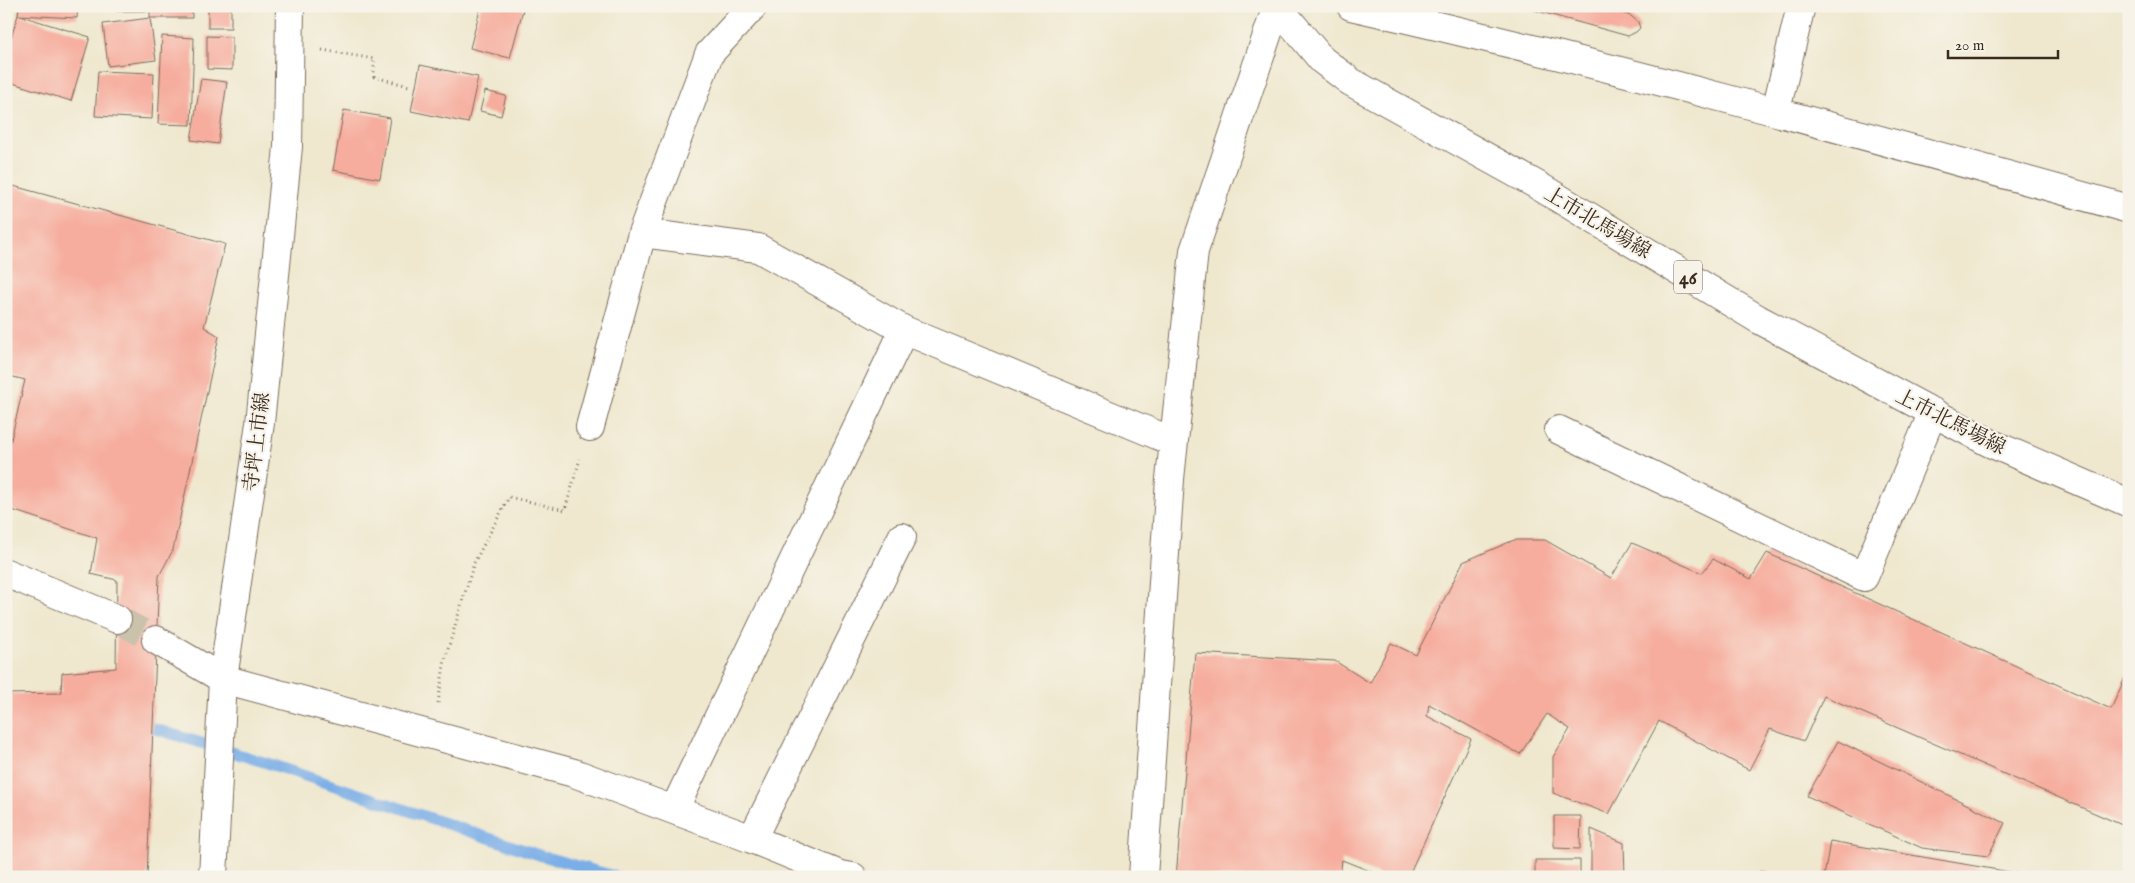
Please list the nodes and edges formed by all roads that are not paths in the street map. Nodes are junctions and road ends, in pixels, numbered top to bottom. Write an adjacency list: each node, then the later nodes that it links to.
1 (290, 6): 19 (street, 寺坪上市線)
2 (753, 6): 8 (street)
3 (1277, 6): 10 (street, 上市北馬場線 / 46); 13 (street)
4 (1351, 6): 6 (street)
5 (1801, 6): 6 (street)
6 (1776, 110): 7 (street)
7 (2129, 209)
8 (642, 233): 9 (street); 11 (street)
9 (904, 330): 13 (street); 20 (street)
10 (1933, 412): 12 (street); 14 (street, 上市北馬場線 / 46)
11 (590, 427)
12 (1559, 430)
13 (1174, 442): 24 (street)
14 (2129, 503)
15 (902, 537): 21 (street)
16 (6, 573): 17 (street)
17 (117, 620)
18 (156, 640): 19 (street)
19 (223, 679): 20 (street); 22 (street, 寺坪上市線)
20 (674, 810): 21 (street)
21 (752, 839): 23 (street)
22 (213, 877)
23 (853, 877)
24 (1143, 877)

